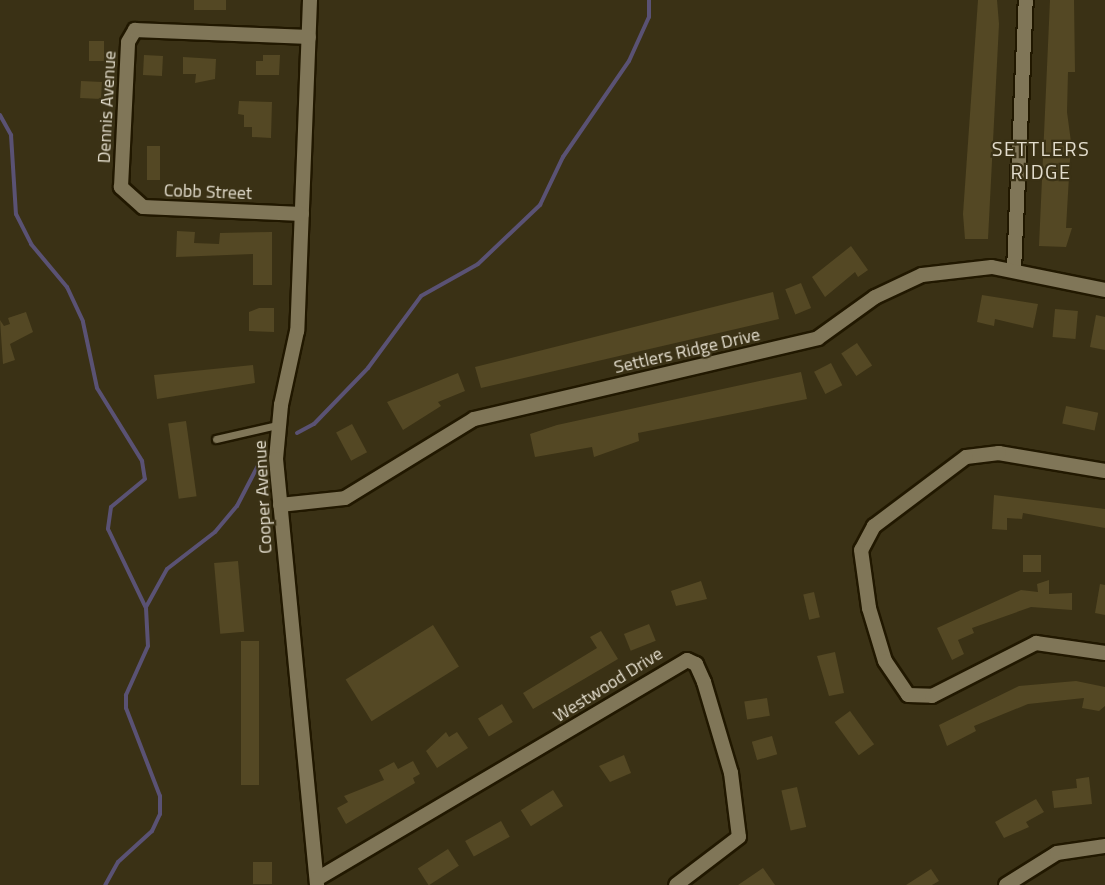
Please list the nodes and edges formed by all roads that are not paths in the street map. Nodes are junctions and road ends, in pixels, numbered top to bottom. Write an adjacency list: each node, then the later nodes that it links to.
1 (310, 0): 3 (street, Cooper Avenue)
2 (1026, 0): 6 (street)
3 (309, 37): 4 (street, Dennis Avenue); 5 (street, Cooper Avenue)
4 (121, 187): 5 (street, Cobb Street)
5 (302, 214): 8 (street, Cooper Avenue)
6 (1014, 270): 7 (street, Settlers Ridge Drive); 11 (street, Settlers Ridge Drive)
7 (1105, 290)
8 (277, 425): 9 (lane); 11 (street, Cooper Avenue)
9 (216, 439)
10 (1105, 471): 12 (street)
11 (280, 506): 14 (street, Cooper Avenue)
12 (1105, 653)
13 (1105, 846): 16 (street)
14 (317, 882): 15 (street, Westwood Drive)
15 (676, 885)
16 (1006, 885)

